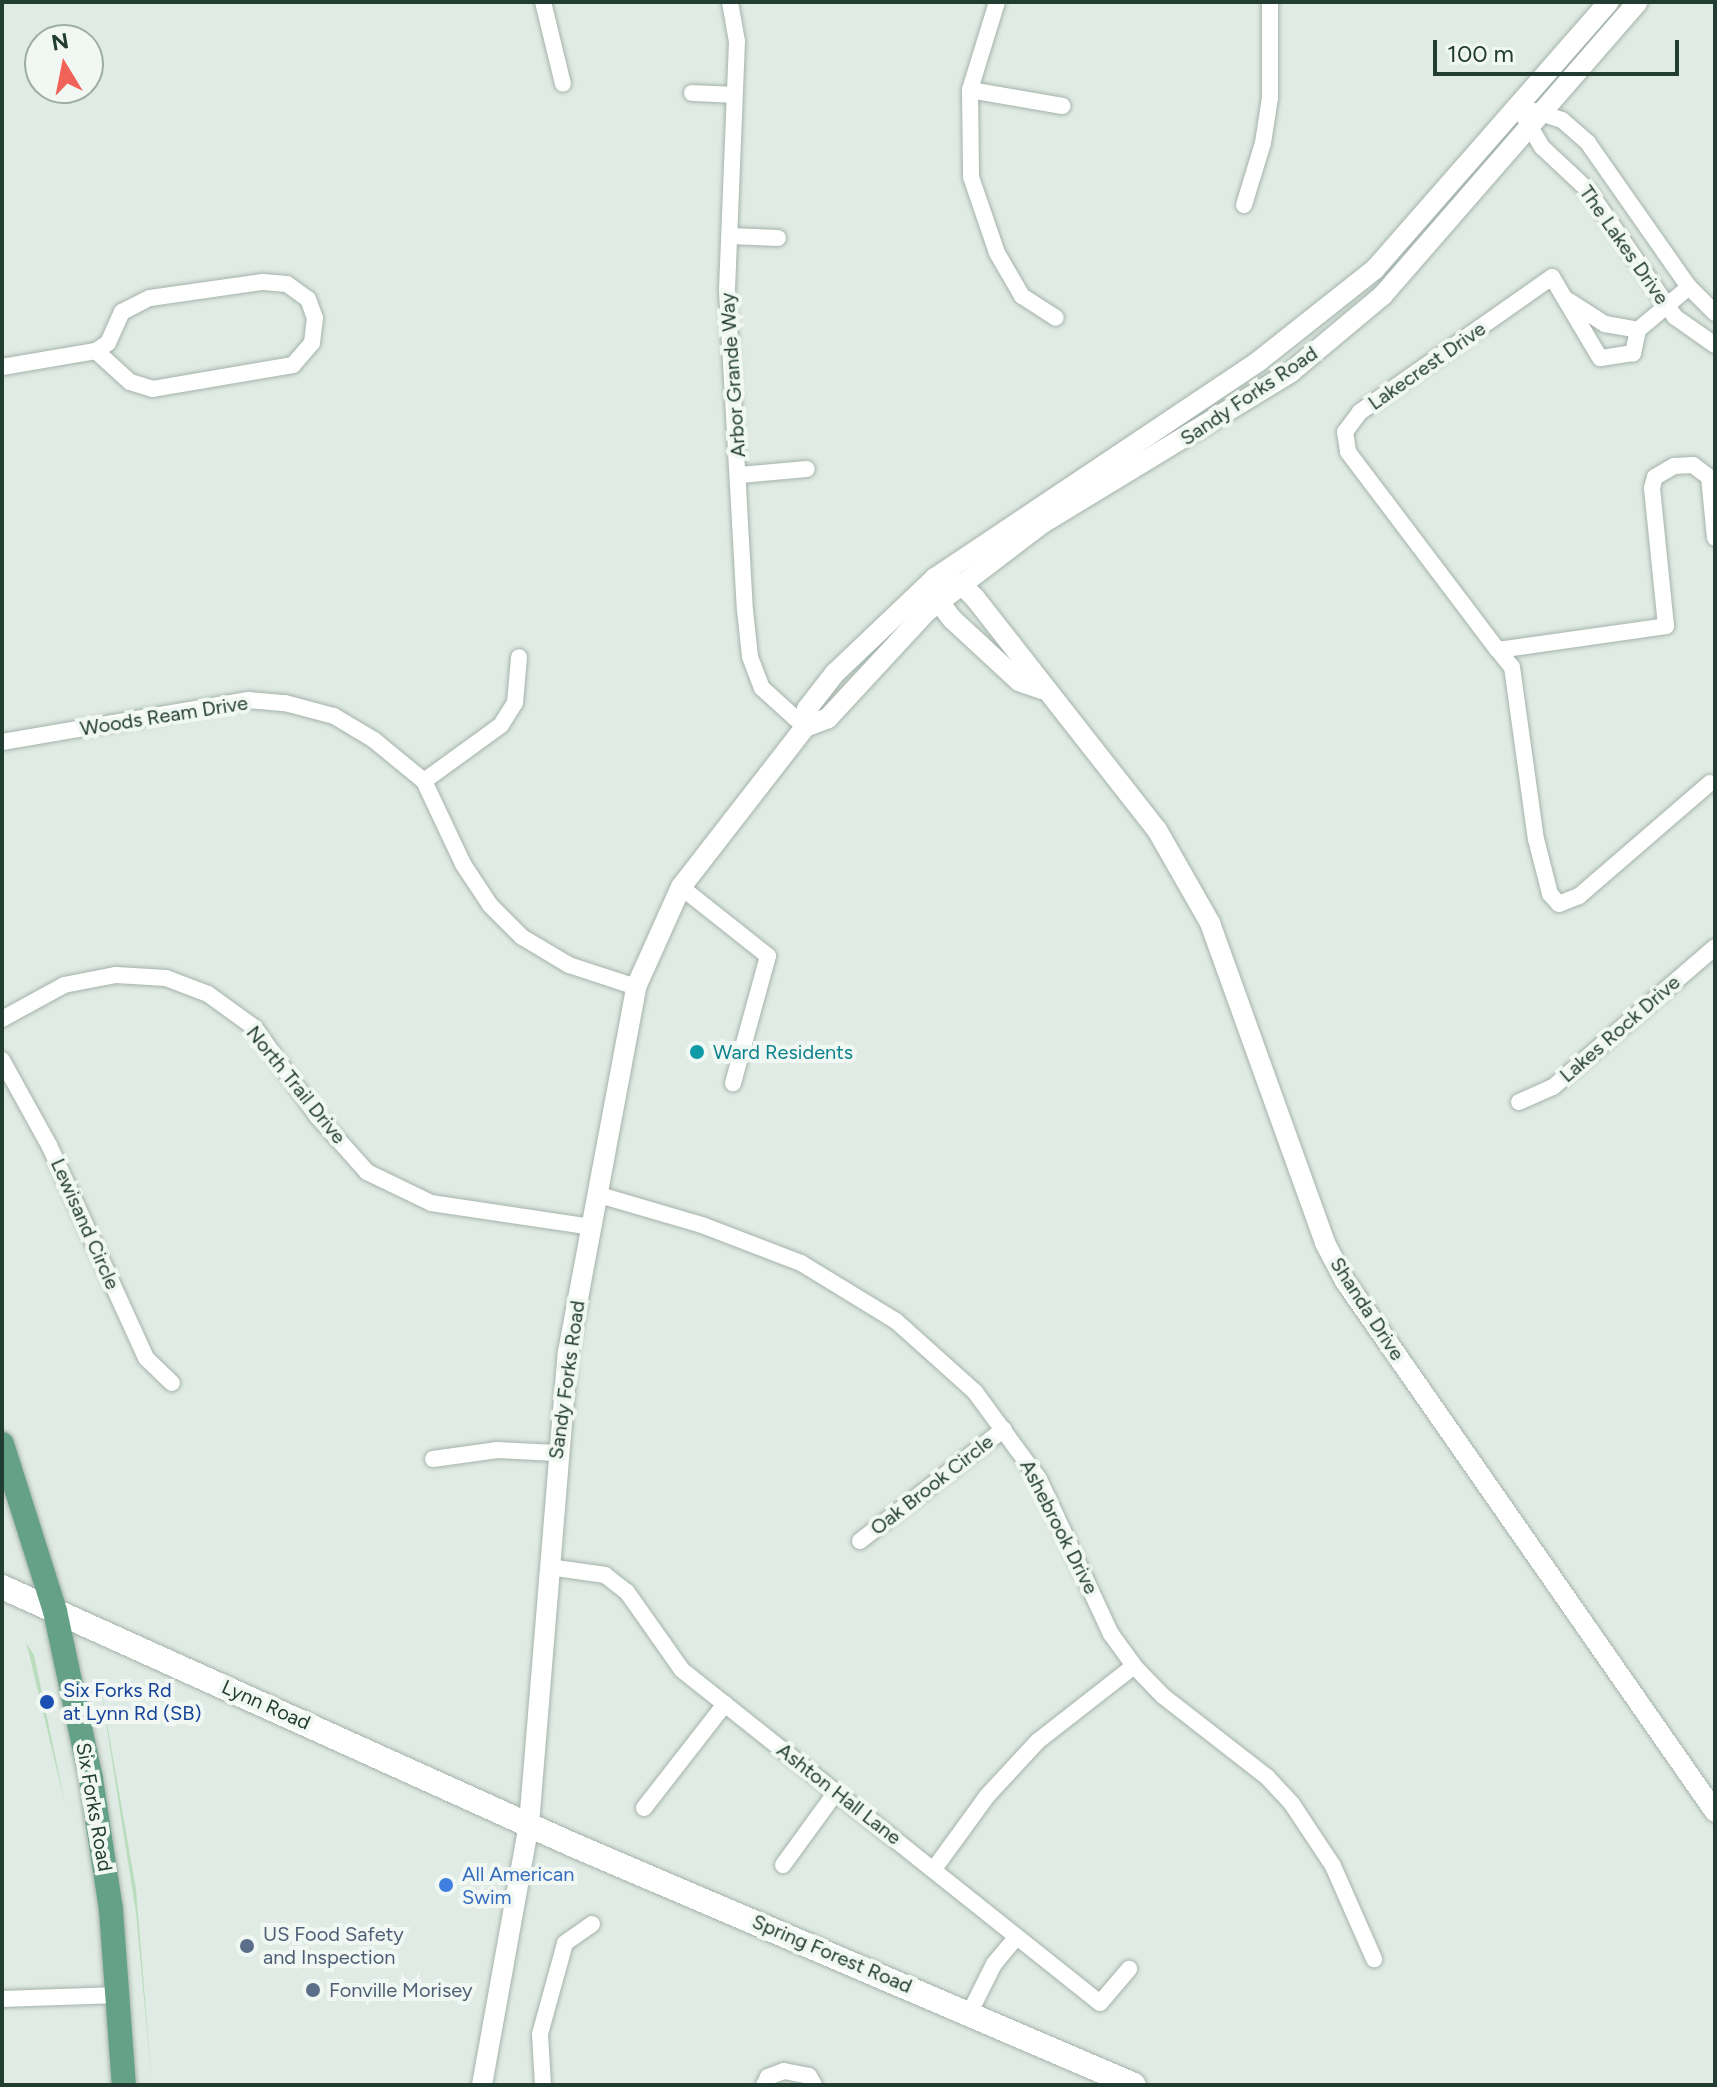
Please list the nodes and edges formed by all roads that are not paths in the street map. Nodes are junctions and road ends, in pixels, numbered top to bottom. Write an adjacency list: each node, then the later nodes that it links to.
1 (543, 2): 7 (street)
2 (730, 2): 10 (street, Arbor Grande Way)
3 (997, 2): 8 (street)
4 (1270, 2): 14 (street)
5 (1609, 2): 11 (street, Sandy Forks Road)
6 (1638, 2): 13 (street, Sandy Forks Road)
7 (563, 84)
8 (970, 90): 12 (street); 21 (street)
9 (692, 93): 10 (street)
10 (734, 95): 15 (street, Arbor Grande Way)
11 (1517, 105): 13 (street, The Lakes Drive); 31 (street, Sandy Forks Road)
12 (1063, 106)
13 (1535, 120): 17 (street, The Lakes Drive); 19 (street, The Lakes Drive); 32 (street, Sandy Forks Road)
14 (1244, 205)
15 (730, 236): 16 (street); 29 (street, Arbor Grande Way)
16 (778, 238)
17 (1689, 287): 19 (street); 20 (street, The Lakes Drive)
18 (1569, 301): 22 (street, Lakecrest Drive); 23 (street); 34 (street, Lakecrest Drive)
19 (1666, 304): 24 (street); 25 (street, The Lakes Drive)
20 (1715, 313)
21 (1056, 318)
22 (1598, 320): 23 (street); 24 (street, Lakecrest Drive)
23 (1582, 330): 24 (street)
24 (1638, 330)
25 (1715, 345)
26 (96, 351): 26 (street); 27 (street)
27 (2, 367)
28 (807, 469): 29 (street)
29 (740, 475): 37 (street, Arbor Grande Way)
30 (1715, 538): 34 (street)
31 (935, 578): 32 (street); 33 (street); 37 (street, Sandy Forks Road)
32 (961, 584): 33 (street, Sandy Forks Road); 36 (street, Shanda Drive)
33 (939, 602): 36 (street, Shanda Drive); 37 (street, Sandy Forks Road)
34 (1498, 650): 40 (street, Lakecrest Drive)
35 (519, 657): 39 (street)
36 (1042, 689): 63 (street, Shanda Drive)
37 (805, 727): 41 (street, Sandy Forks Road)
38 (2, 742): 39 (street, Woods Ream Drive)
39 (424, 781): 43 (street, Woods Ream Drive)
40 (1713, 782)
41 (681, 887): 43 (street, Sandy Forks Road); 46 (street)
42 (1715, 947): 47 (street, Lakes Rock Drive)
43 (636, 987): 48 (street, Sandy Forks Road)
44 (2, 1019): 49 (street, North Trail Drive)
45 (2, 1060): 50 (street, Lewisand Circle)
46 (733, 1083)
47 (1519, 1102)
48 (596, 1194): 49 (street, Sandy Forks Road); 51 (street, Ashebrook Drive)
49 (591, 1227): 53 (street, Sandy Forks Road)
50 (172, 1383)
51 (1004, 1429): 55 (street, Oak Brook Circle); 59 (street, Ashebrook Drive)
52 (2, 1444): 58 (main road, Six Forks Road)
53 (556, 1453): 54 (street); 56 (street, Sandy Forks Road)
54 (433, 1459)
55 (860, 1541)
56 (549, 1567): 60 (street, Ashton Hall Lane); 64 (street, Sandy Forks Road)
57 (2, 1587): 58 (main road, Lynn Road)
58 (55, 1611): 64 (main road, Lynn Road); 71 (main road, Six Forks Road)
59 (1134, 1666): 66 (street); 69 (street, Ashebrook Drive)
60 (725, 1704): 61 (street, Ashton Hall Lane); 62 (street)
61 (836, 1792): 65 (street); 66 (street, Ashton Hall Lane)
62 (644, 1808)
63 (1715, 1812)
64 (529, 1824): 73 (main road, Spring Forest Road); 75 (street, Sandy Forks Road)
65 (783, 1865)
66 (934, 1869): 68 (street, Ashton Hall Lane)
67 (592, 1924): 76 (street)
68 (1017, 1937): 70 (street, Ashton Hall Lane); 73 (street)
69 (1374, 1959)
70 (1129, 1969)
71 (118, 1995): 72 (street); 74 (main road, Six Forks Road)
72 (2, 1999)
73 (969, 2014): 79 (main road, Spring Forest Road)
74 (124, 2085)
75 (482, 2085)
76 (543, 2085)
77 (764, 2085): 78 (street)
78 (814, 2085)
79 (1134, 2085)

